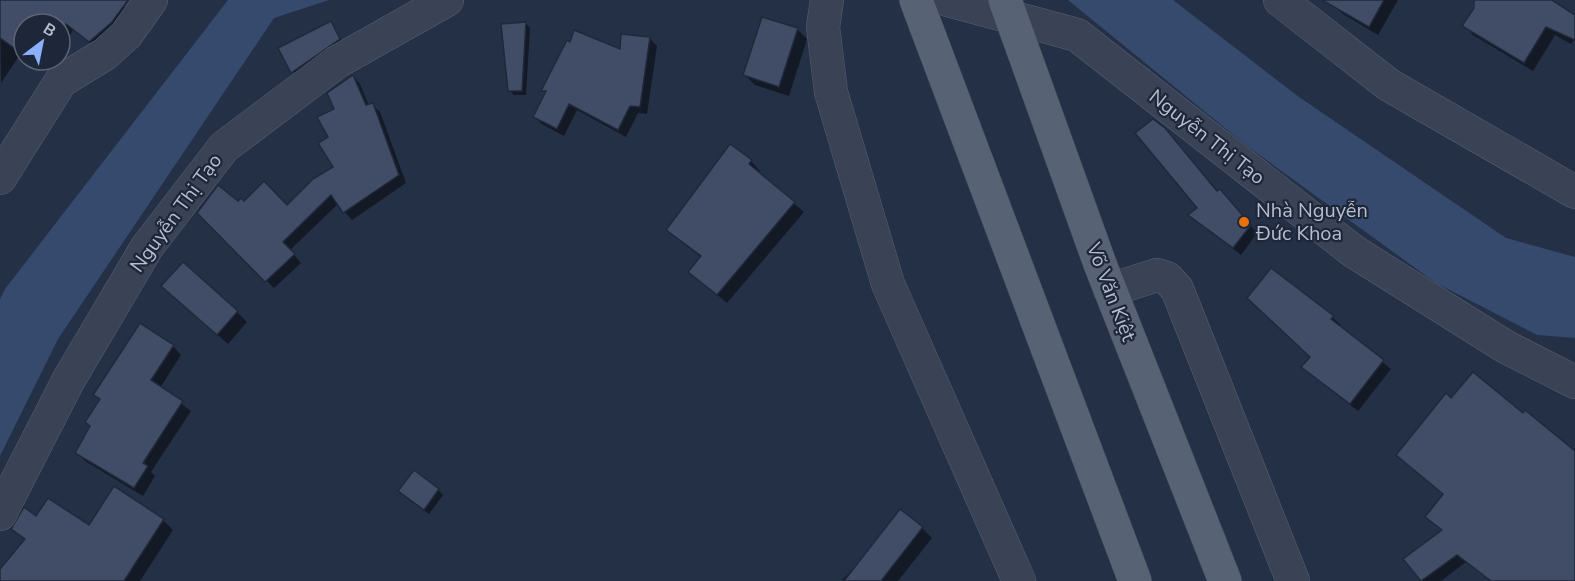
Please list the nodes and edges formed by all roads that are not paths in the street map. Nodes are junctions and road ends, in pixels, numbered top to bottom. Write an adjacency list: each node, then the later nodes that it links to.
1 (151, 0): 8 (street)
2 (447, 0): 12 (street, Nguyễn Thị Tạo)
3 (827, 0): 13 (street)
4 (916, 0): 14 (main road)
5 (948, 0): 11 (street, Nguyễn Thị Tạo)
6 (1005, 0): 10 (main road, Võ Văn Kiệt, bridge)
7 (1280, 0): 9 (street)
8 (0, 178)
9 (1575, 192)
10 (1105, 277): 15 (main road, Võ Văn Kiệt); 16 (street)
11 (1575, 382)
12 (0, 514)
13 (1019, 581)
14 (1135, 581)
15 (1225, 581)
16 (1293, 581)

